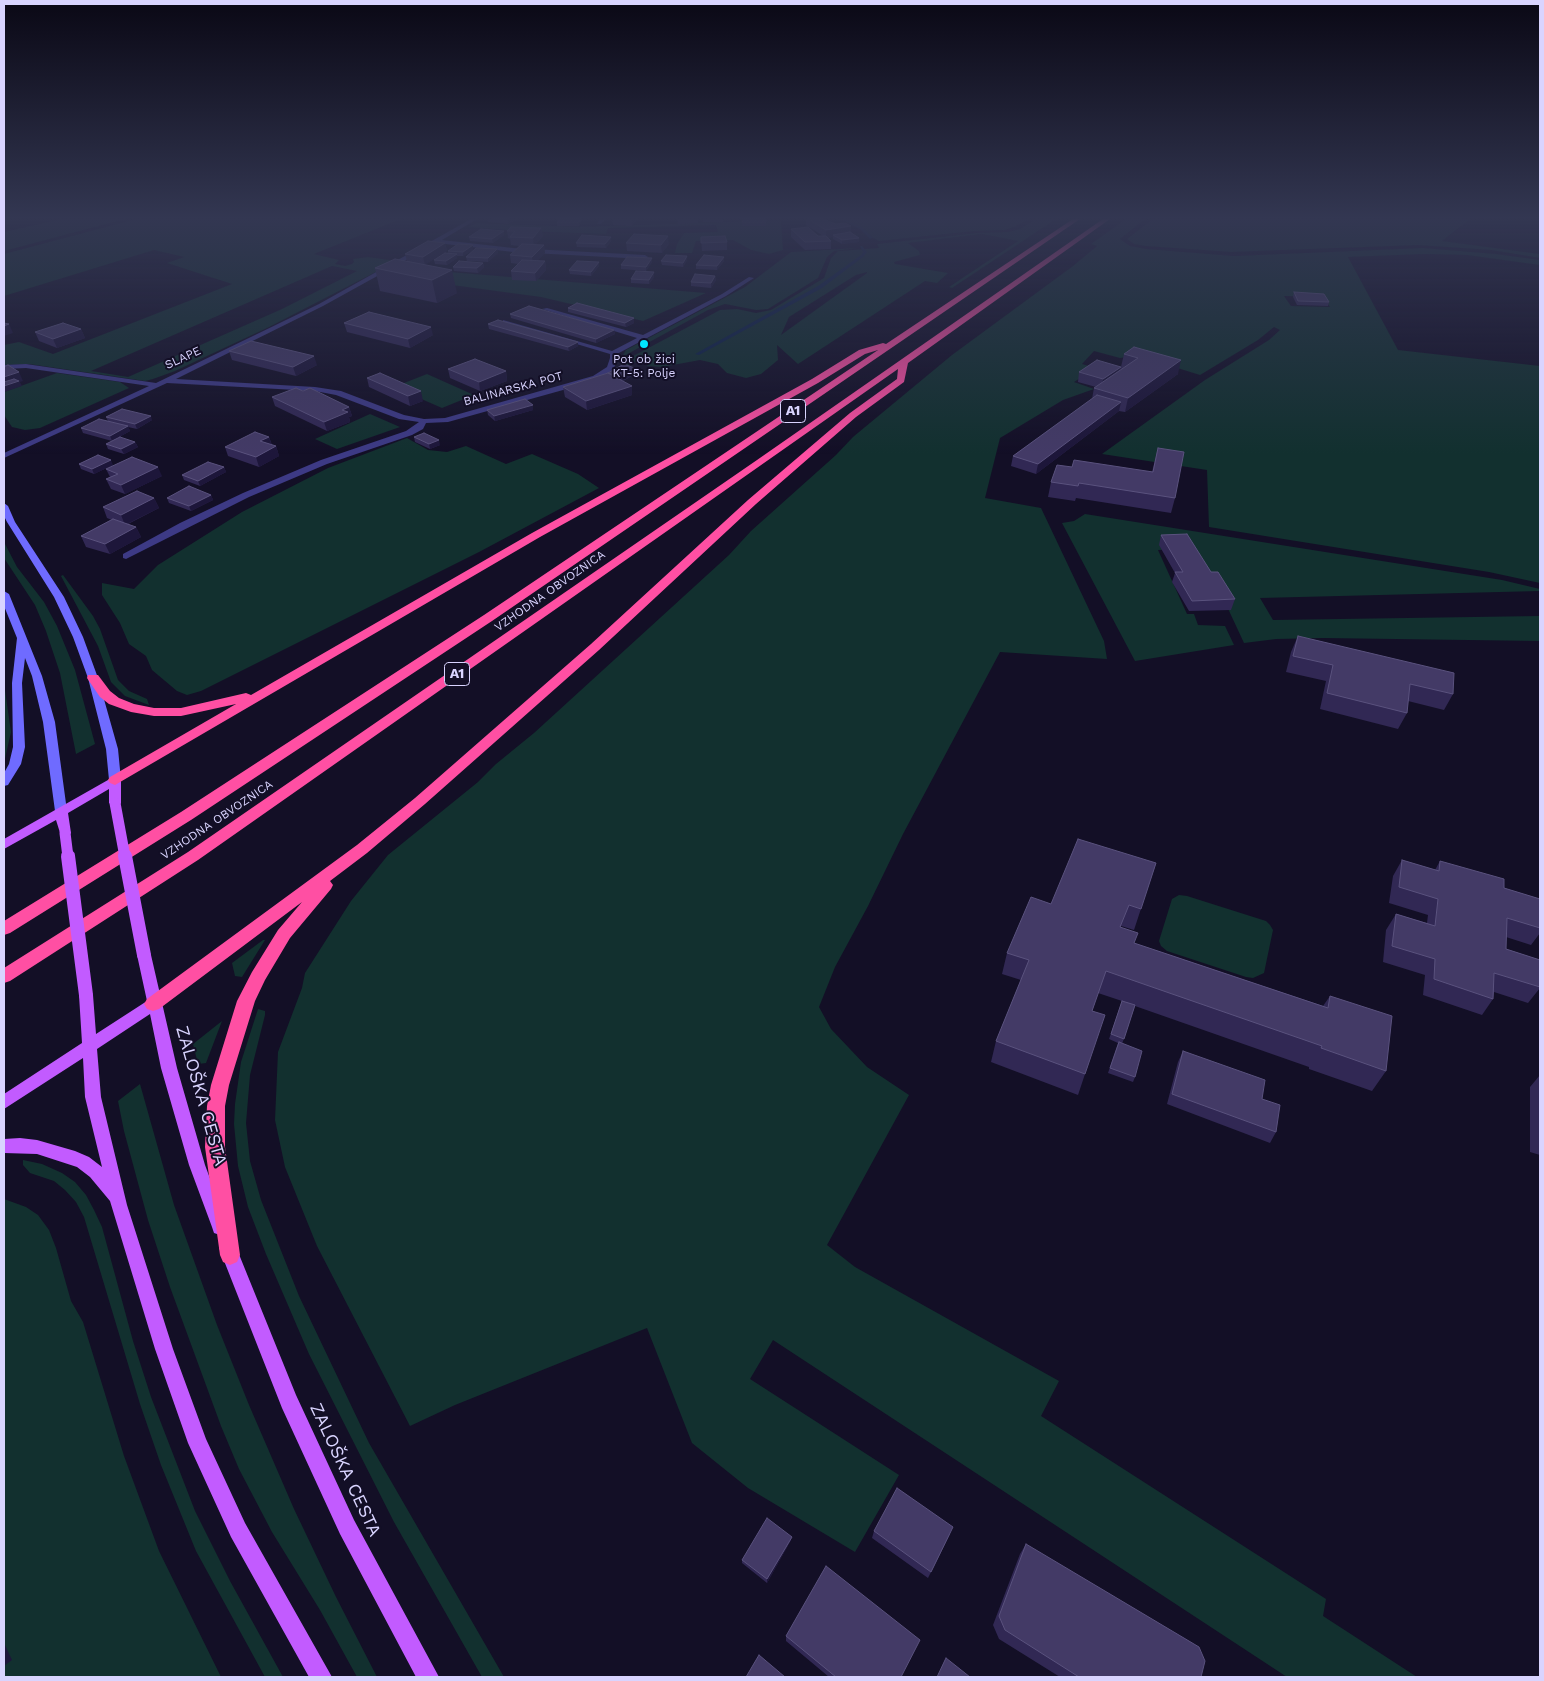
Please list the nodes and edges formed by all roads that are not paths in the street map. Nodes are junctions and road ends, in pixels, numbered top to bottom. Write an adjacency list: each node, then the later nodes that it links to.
1 (333, 297): 12 (street, SLAPE)
2 (719, 297): 7 (street)
3 (962, 297): 8 (highway, VZHODNA OBVOZNICA / A1)
4 (996, 297): 10 (highway, VZHODNA OBVOZNICA / A1)
5 (546, 309): 7 (street)
6 (505, 321): 9 (street)
7 (643, 337): 9 (street)
8 (897, 342): 21 (highway); 27 (highway, VZHODNA OBVOZNICA / A1)
9 (613, 353): 14 (street, BALINARSKA POT)
10 (904, 363): 26 (highway); 28 (highway, VZHODNA OBVOZNICA / A1)
11 (4, 368): 13 (street)
12 (164, 381): 13 (street, SLAPE); 14 (street, BALINARSKA POT)
13 (154, 385): 15 (street, SLAPE)
14 (424, 421): 17 (street, BALINARSKA POT)
15 (4, 456)
16 (4, 506): 20 (main road, ZALOŠKA CESTA)
17 (126, 556)
18 (4, 594): 19 (main road)
19 (21, 636): 23 (main road); 24 (main road)
20 (93, 678): 21 (highway); 22 (main road, ZALOŠKA CESTA)
21 (287, 681): 22 (highway)
22 (115, 780): 24 (main road); 29 (main road, ZALOŠKA CESTA, bridge)
23 (4, 782)
24 (62, 811): 25 (main road); 30 (main road, bridge)
25 (4, 846)
26 (362, 849): 29 (highway); 34 (highway)
27 (4, 928)
28 (4, 976)
29 (153, 1004): 30 (main road); 34 (main road, ZALOŠKA CESTA)
30 (89, 1046): 31 (main road); 33 (main road)
31 (4, 1102)
32 (4, 1146): 33 (main road)
33 (119, 1205): 35 (main road)
34 (230, 1255): 36 (main road, ZALOŠKA CESTA)
35 (321, 1677)
36 (428, 1677)

